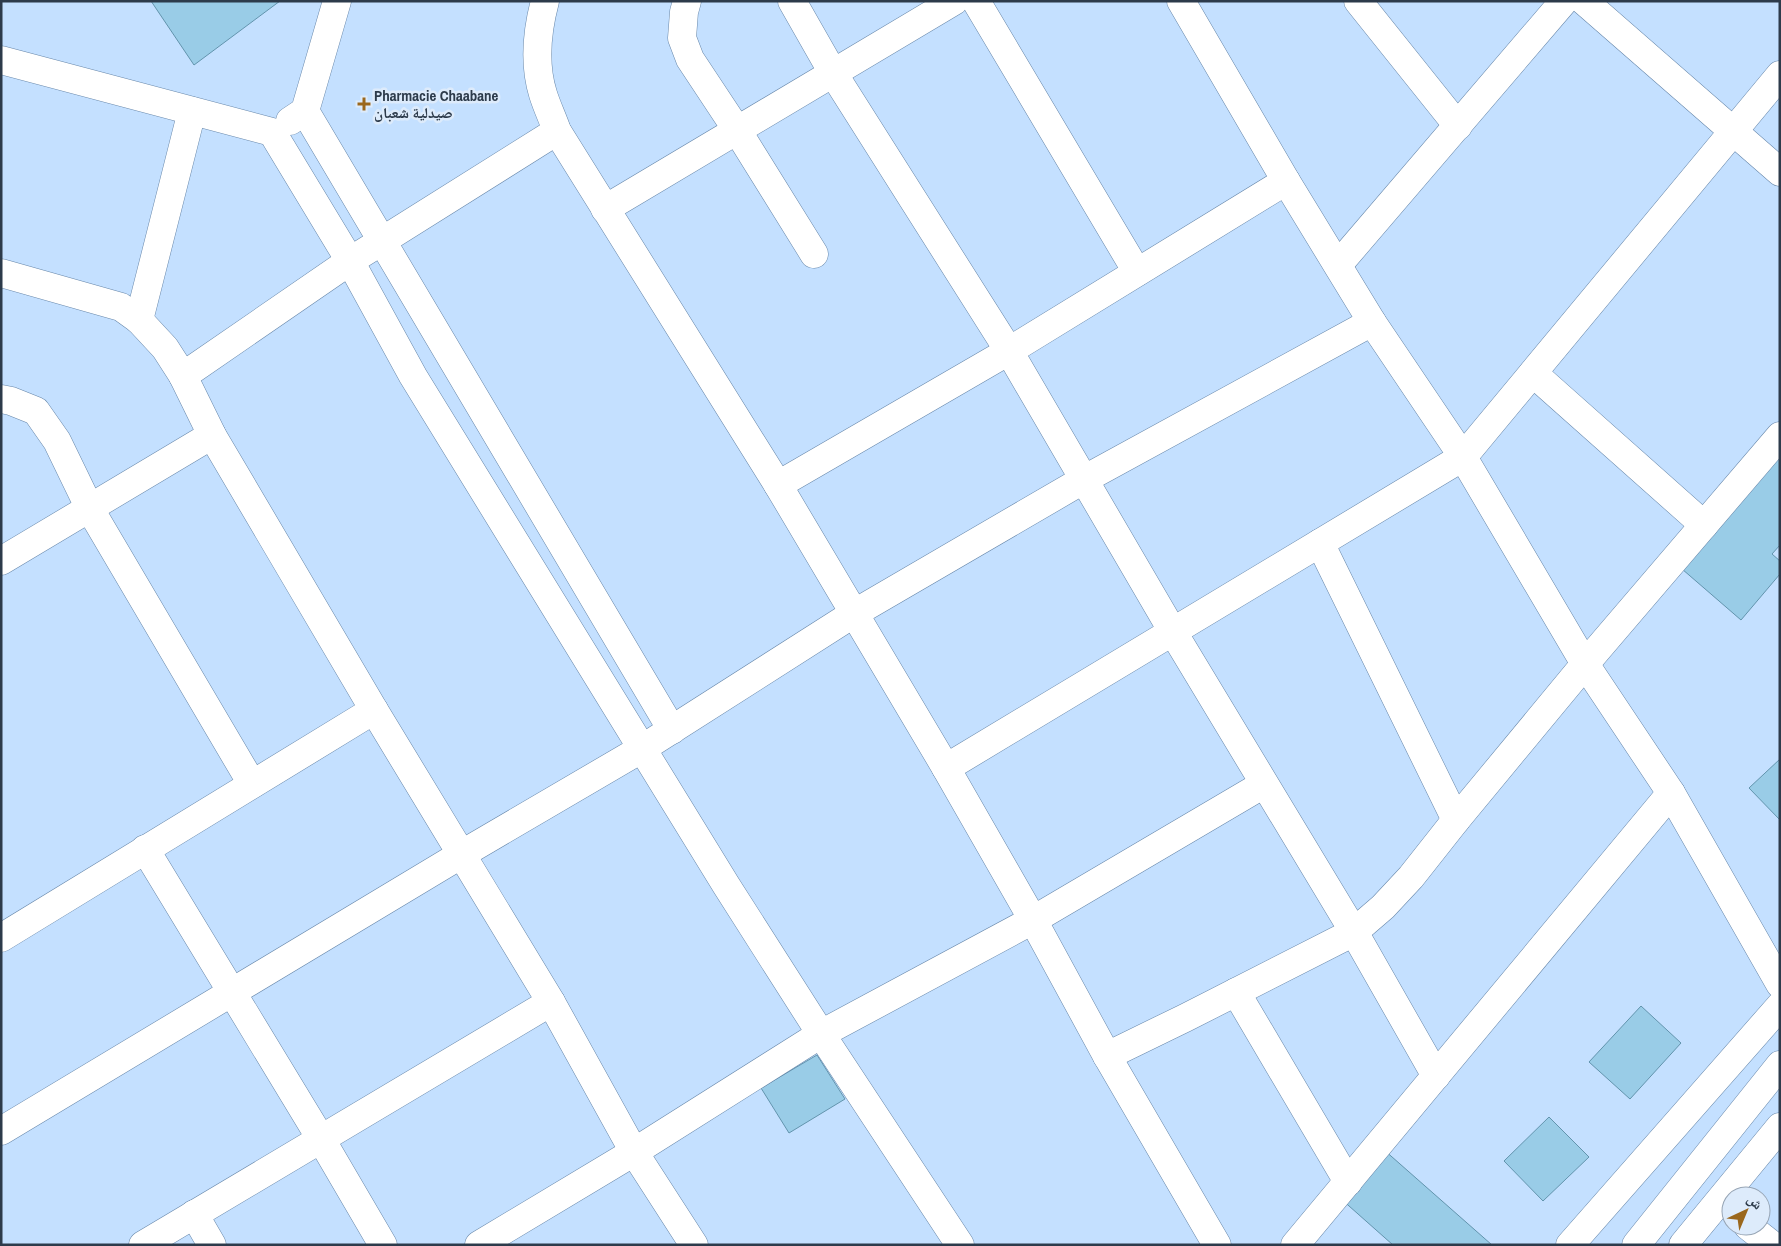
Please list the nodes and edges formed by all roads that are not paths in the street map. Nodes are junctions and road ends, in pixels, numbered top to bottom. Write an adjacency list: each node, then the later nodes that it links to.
1 (337, 1): 15 (main road)
2 (545, 1): 18 (main road)
3 (687, 1): 17 (main road)
4 (792, 1): 12 (main road)
5 (954, 1): 12 (main road)
6 (976, 1): 28 (main road)
7 (1181, 1): 22 (main road)
8 (1358, 1): 16 (main road)
9 (1564, 1): 16 (main road)
10 (1584, 1): 20 (main road)
11 (1, 60): 14 (main road)
12 (833, 73): 17 (main road); 32 (main road)
13 (1780, 75): 20 (main road)
14 (192, 111): 19 (main road); 30 (main road)
15 (305, 111): 19 (main road); 24 (main road)
16 (1458, 126): 27 (main road)
17 (737, 130): 23 (main road); 25 (main road)
18 (557, 131): 23 (main road); 24 (main road)
19 (272, 132): 26 (main road)
20 (1733, 132): 21 (main road); 33 (main road)
21 (1780, 172)
22 (1286, 181): 27 (main road); 28 (main road)
23 (605, 209): 40 (main road)
24 (381, 241): 26 (main road); 49 (main road)
25 (814, 254)
26 (350, 261): 34 (main road); 50 (main road)
27 (1338, 265): 31 (main road)
28 (1137, 272): 32 (main road)
29 (1, 273): 30 (main road)
30 (139, 320): 34 (main road)
31 (1372, 322): 38 (main road); 39 (main road)
32 (1009, 351): 39 (main road); 40 (main road)
33 (1533, 373): 38 (main road); 42 (main road)
34 (183, 376): 36 (main road)
35 (1, 399): 41 (main road)
36 (212, 435): 41 (main road); 48 (main road)
37 (1780, 436): 42 (main road)
38 (1463, 457): 43 (main road); 47 (main road)
39 (1083, 480): 45 (main road); 46 (main road)
40 (778, 485): 45 (main road)
41 (90, 508): 44 (main road); 52 (main road)
42 (1704, 524): 47 (main road)
43 (1320, 543): 46 (main road); 55 (main road)
44 (1, 561)
45 (853, 614): 49 (main road); 51 (main road)
46 (1173, 632): 51 (main road); 53 (main road)
47 (1585, 664): 54 (main road); 55 (main road)
48 (374, 710): 52 (main road); 57 (main road)
49 (672, 730): 50 (main road)
50 (642, 748): 57 (main road); 66 (main road)
51 (946, 768): 58 (main road)
52 (252, 784): 56 (main road)
53 (1264, 784): 58 (main road); 59 (main road)
54 (1671, 792): 61 (main road); 69 (main road)
55 (1456, 820): 59 (main road)
56 (145, 849): 60 (main road); 63 (main road)
57 (462, 854): 63 (main road); 64 (main road)
58 (1033, 920): 66 (main road); 67 (main road)
59 (1354, 932): 62 (main road); 69 (main road)
60 (1, 938)
61 (1780, 984)
62 (1236, 992): 67 (main road); 74 (main road)
63 (232, 993): 71 (main road); 72 (main road)
64 (551, 1002): 72 (main road); 73 (main road)
65 (1780, 1006): 87 (main road)
66 (821, 1034): 73 (main road); 84 (main road)
67 (1107, 1056): 85 (main road)
68 (1780, 1065): 88 (main road)
69 (1436, 1076): 74 (main road)
70 (1780, 1127): 75 (main road)
71 (1, 1131)
72 (321, 1139): 77 (main road); 81 (main road)
73 (634, 1152): 82 (main road); 83 (main road)
74 (1348, 1182): 86 (main road)
75 (1739, 1186)
76 (1721, 1211): 89 (main road)
77 (194, 1214): 79 (main road); 80 (main road)
78 (1761, 1236): 90 (main road)
79 (143, 1245)
80 (212, 1245)
81 (383, 1245)
82 (480, 1245)
83 (694, 1245)
84 (960, 1245)
85 (1217, 1245)
86 (1296, 1245)
87 (1570, 1245)
88 (1636, 1245)
89 (1684, 1245)
90 (1772, 1245)

